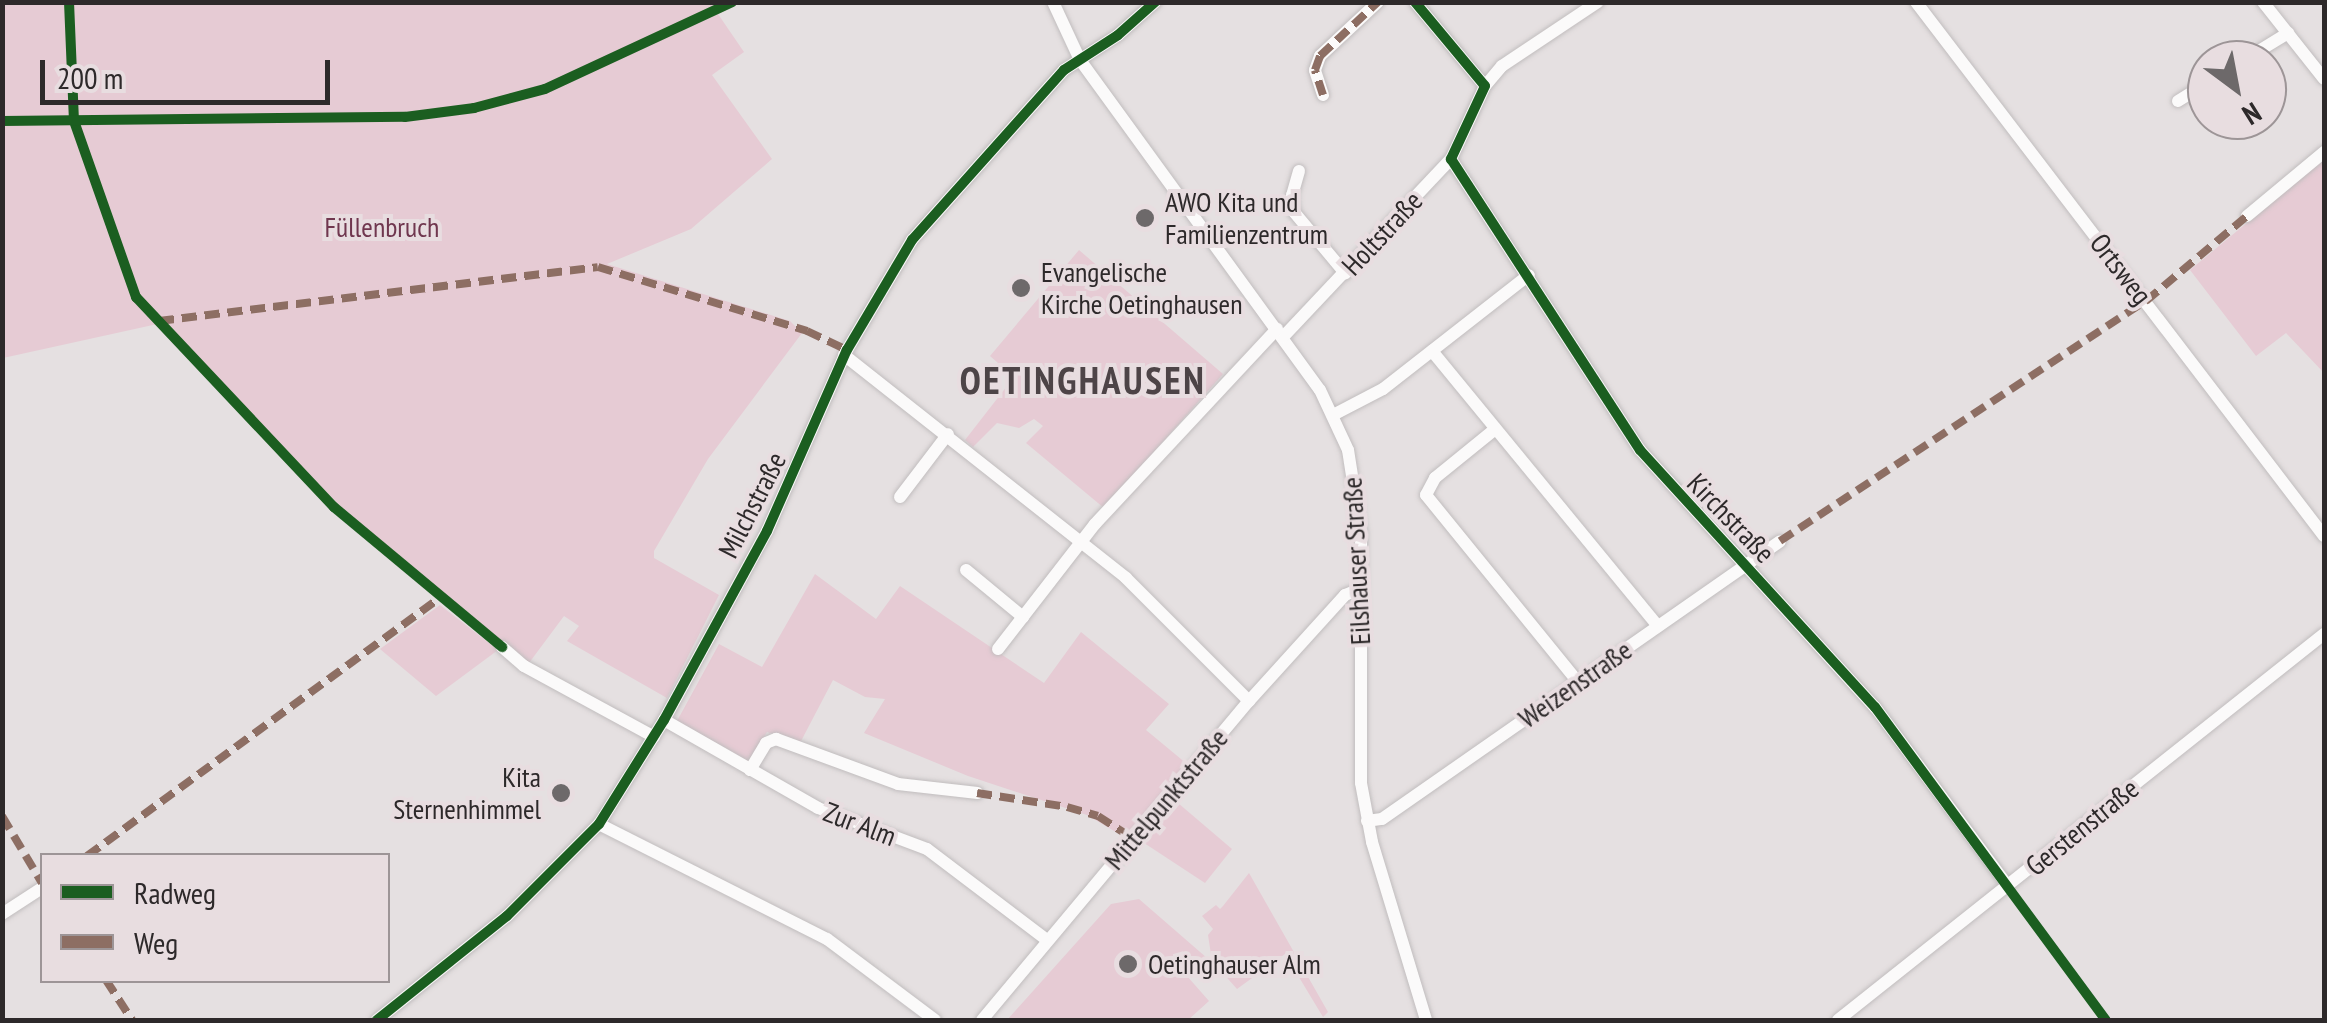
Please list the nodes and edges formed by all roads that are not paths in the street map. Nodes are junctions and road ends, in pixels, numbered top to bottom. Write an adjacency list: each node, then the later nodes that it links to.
1 (1053, 2): 10 (street, Eilshauser Straße)
2 (1156, 2): 10 (street, Milchstraße)
3 (1378, 2): 13 (street)
4 (1598, 2): 12 (street, Holtstraße)
5 (1916, 2): 29 (street, Ortsweg)
6 (2263, 2): 8 (street)
7 (1416, 3): 12 (street)
8 (2288, 33): 9 (street); 11 (street)
9 (2277, 40)
10 (1080, 60): 22 (street, Eilshauser Straße); 24 (street, Milchstraße)
11 (2324, 79)
12 (1485, 86): 17 (street, Holtstraße)
13 (1323, 95)
14 (2187, 95): 15 (street)
15 (2178, 101)
16 (2324, 152): 19 (street)
17 (1451, 159): 20 (street, Holtstraße); 21 (street, Kirchstraße)
18 (1300, 172): 20 (street)
19 (2247, 216)
20 (1345, 273): 22 (street, Holtstraße)
21 (1529, 275): 23 (street); 32 (street, Kirchstraße)
22 (1280, 333): 25 (street, Eilshauser Straße); 30 (street, Holtstraße)
23 (1432, 351): 25 (street); 26 (street)
24 (844, 355): 27 (street); 42 (street, Milchstraße)
25 (1333, 414): 34 (street, Eilshauser Straße)
26 (1494, 430): 36 (street); 40 (street)
27 (948, 434): 28 (street); 30 (street)
28 (900, 498)
29 (2324, 536)
30 (1081, 541): 35 (street, Holtstraße); 41 (street)
31 (1780, 541): 32 (street, Weizenstraße)
32 (1745, 565): 36 (street, Weizenstraße); 48 (street, Kirchstraße)
33 (966, 570): 35 (street)
34 (1360, 589): 41 (street, Mittelpunktstraße); 46 (street, Eilshauser Straße)
35 (1023, 616): 39 (street, Holtstraße)
36 (1658, 626): 40 (street, Weizenstraße)
37 (2324, 634): 48 (street, Gerstenstraße)
38 (502, 647): 43 (street)
39 (998, 649)
40 (1578, 682): 46 (street, Weizenstraße)
41 (1249, 701): 51 (street, Mittelpunktstraße)
42 (664, 720): 43 (street, Milchstraße); 44 (street, Zur Alm)
43 (654, 737): 47 (street, Milchstraße)
44 (750, 770): 45 (street); 51 (street, Zur Alm)
45 (977, 794)
46 (1367, 821): 55 (street, Eilshauser Straße)
47 (599, 824): 52 (street, Milchstraße); 53 (street)
48 (2008, 886): 56 (street, Gerstenstraße)
49 (40, 889): 50 (street)
50 (2, 914)
51 (1048, 940): 54 (street, Mittelpunktstraße)
52 (377, 1020)
53 (934, 1020)
54 (982, 1020)
55 (1426, 1020)
56 (1838, 1020)

